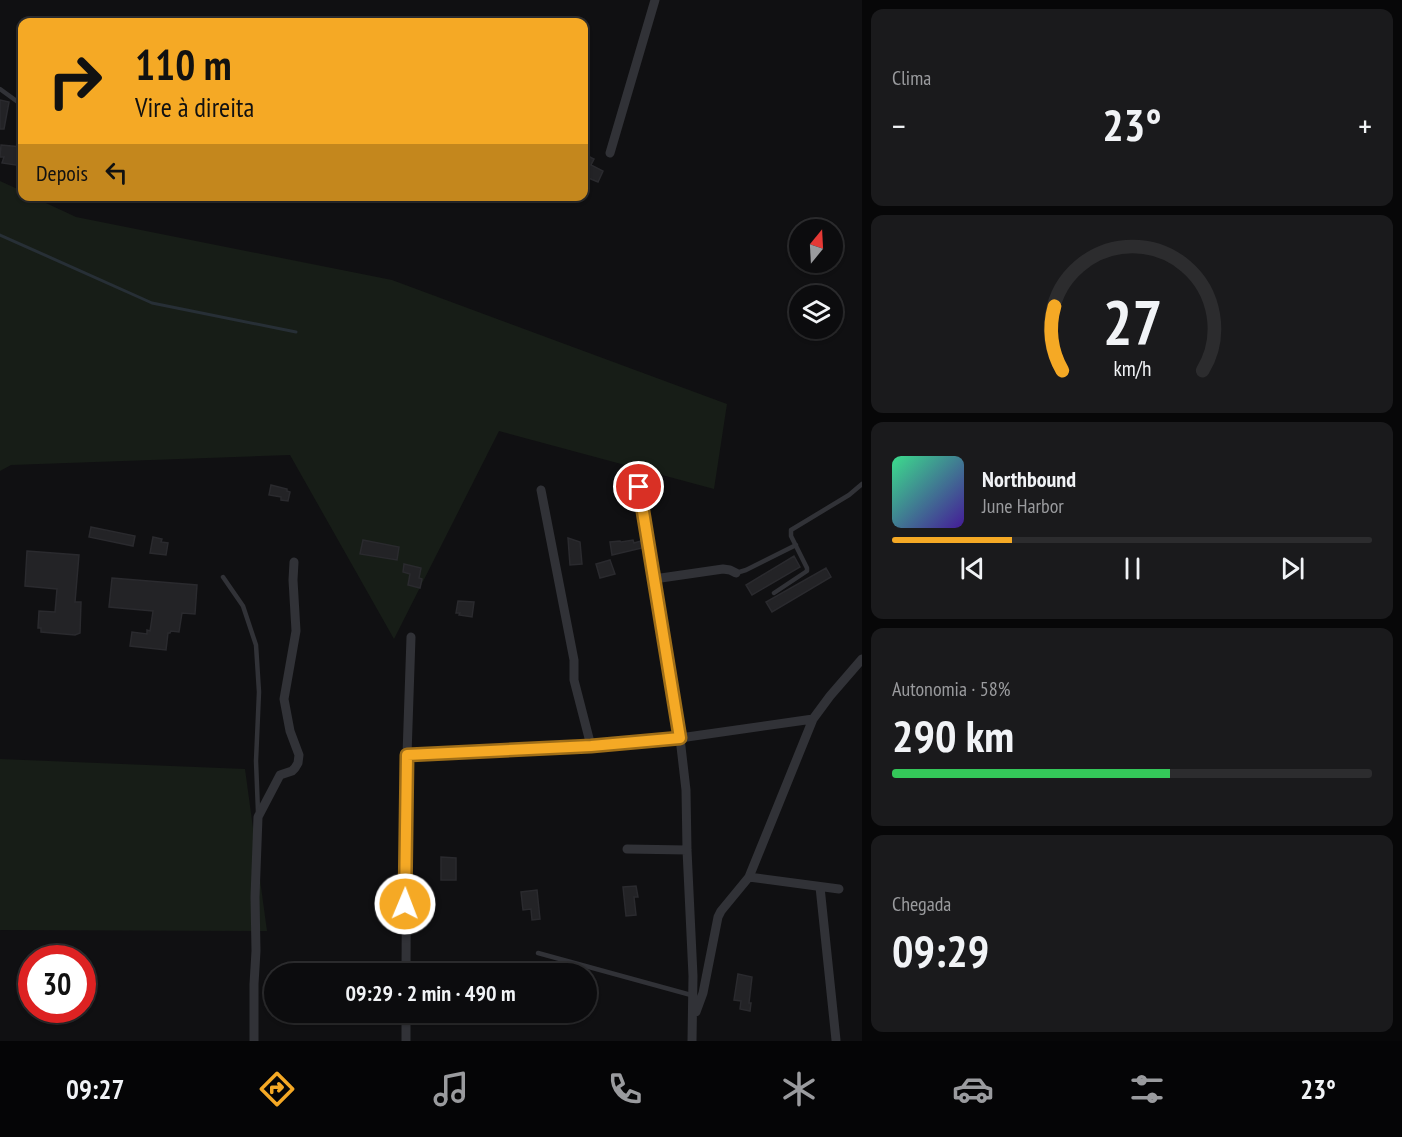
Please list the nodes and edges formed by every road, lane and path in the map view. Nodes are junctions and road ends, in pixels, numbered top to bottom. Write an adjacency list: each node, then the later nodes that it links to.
1 (655, 0): 4 (street)
2 (0, 89): 3 (lane)
3 (18, 102)
4 (610, 153)
5 (862, 484): 8 (lane)
6 (639, 487): 12 (street)
7 (541, 490): 18 (street)
8 (796, 545): 10 (lane); 13 (lane)
9 (294, 562): 20 (street)
10 (736, 573): 12 (street)
11 (223, 577): 20 (lane)
12 (654, 579): 17 (street)
13 (774, 593)
14 (411, 637): 19 (street)
15 (862, 659): 16 (street)
16 (813, 719): 17 (street); 23 (street)
17 (680, 738): 18 (street); 22 (street)
18 (591, 746): 19 (street)
19 (407, 755): 27 (street)
20 (258, 817): 32 (street)
21 (627, 849): 22 (street)
22 (687, 850): 28 (street)
23 (749, 878): 24 (street); 29 (street)
24 (820, 887): 25 (street); 31 (street)
25 (839, 889)
26 (538, 952): 28 (lane)
27 (406, 963)
28 (693, 996): 29 (street)
29 (693, 1019): 34 (street)
30 (406, 1023): 33 (street)
31 (836, 1040)
32 (254, 1041)
33 (406, 1041)
34 (692, 1041)

